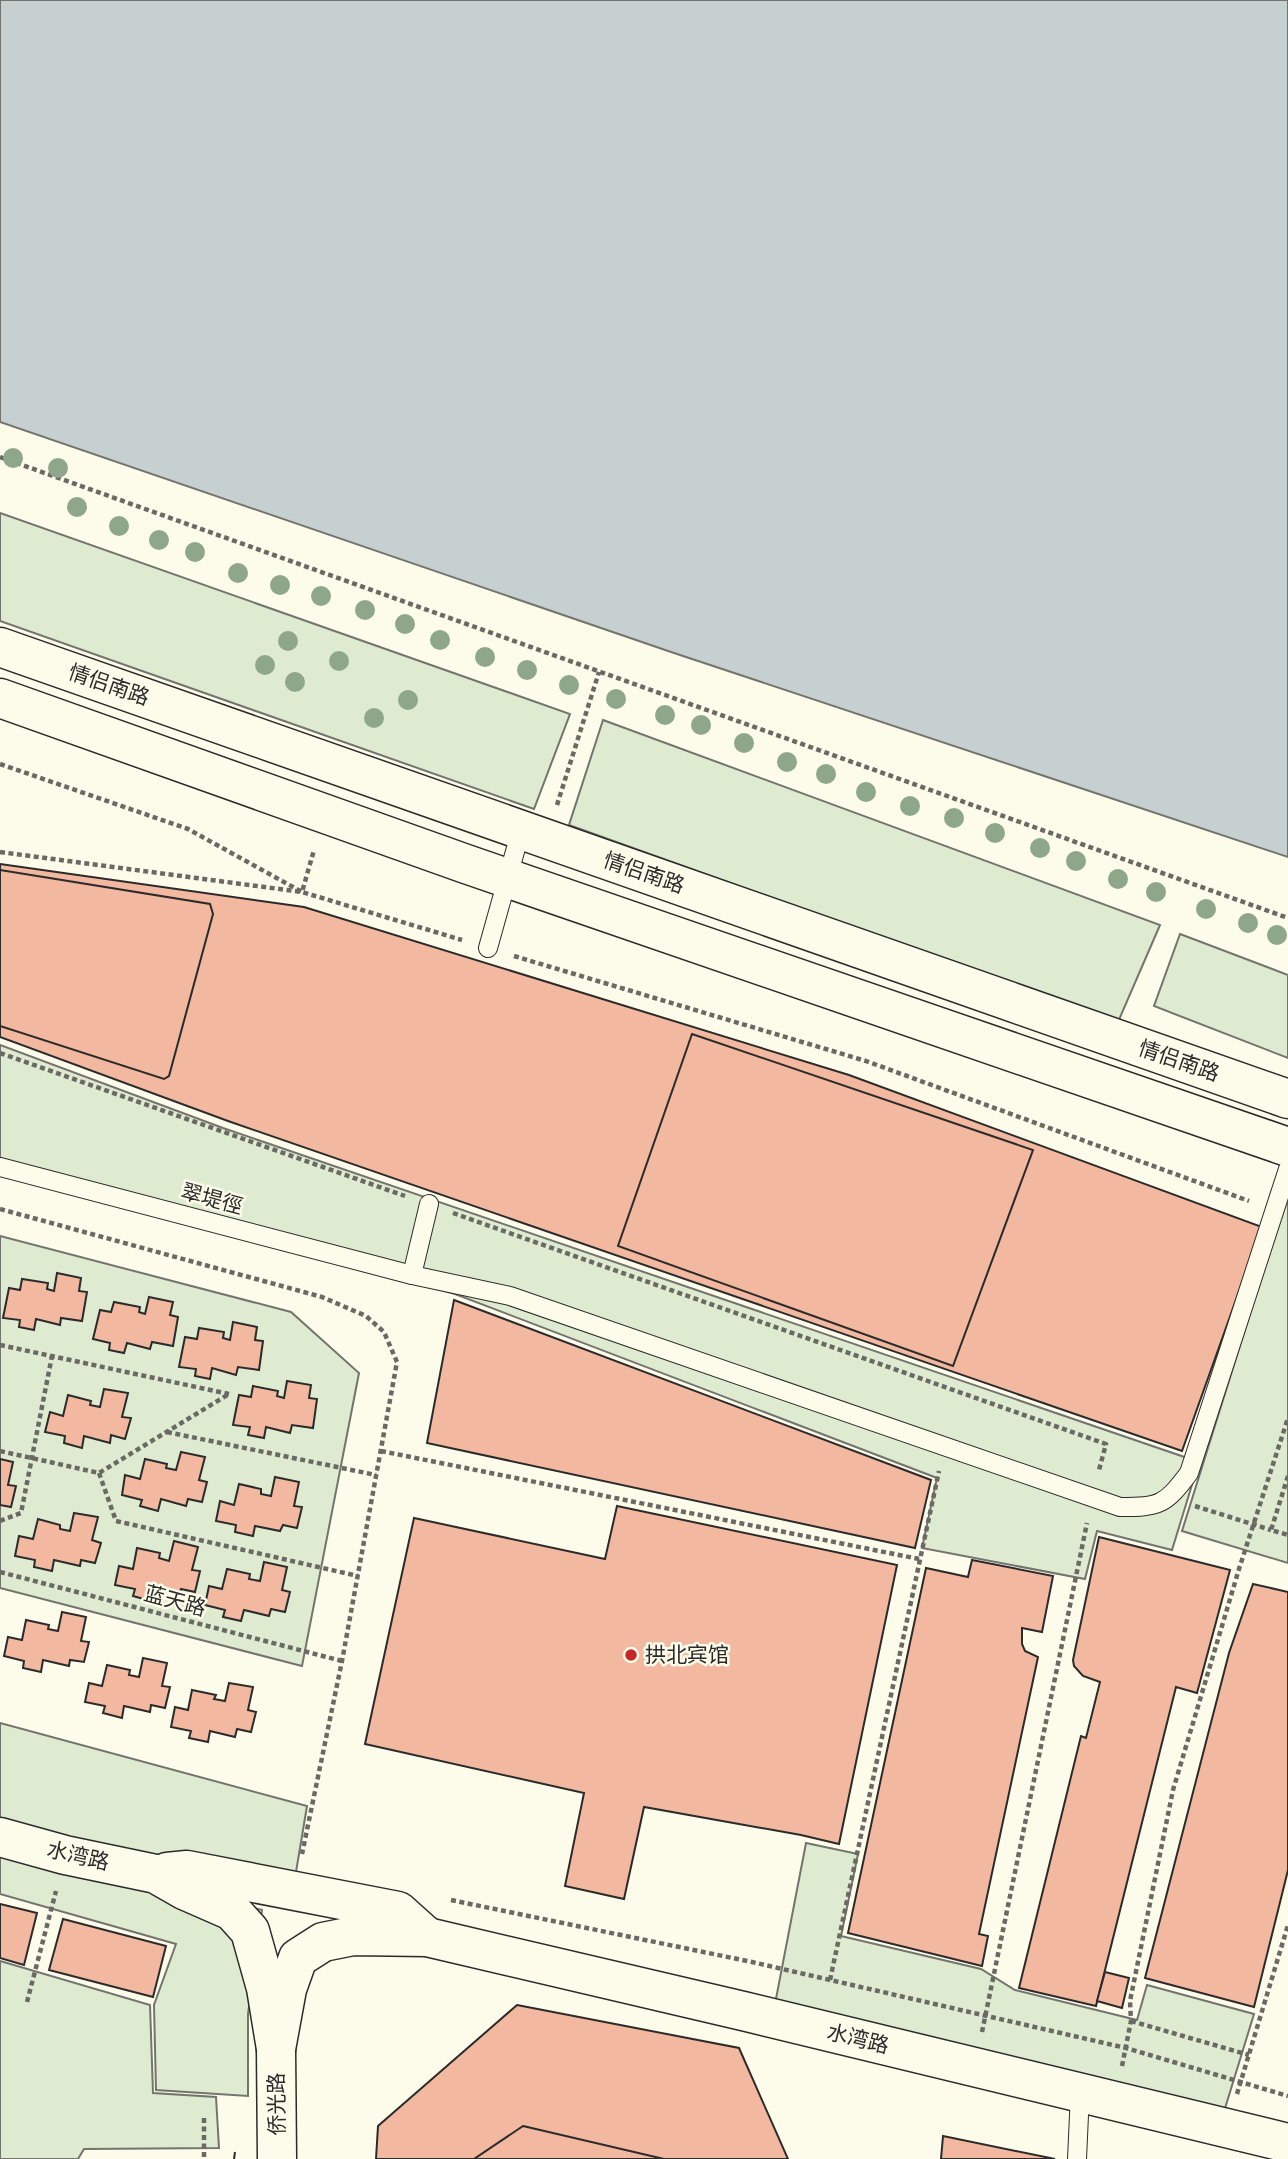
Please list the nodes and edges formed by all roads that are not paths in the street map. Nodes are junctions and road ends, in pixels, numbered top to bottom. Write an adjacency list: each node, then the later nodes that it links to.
1 (0, 647): 3 (main road, 情侣南路)
2 (0, 698): 4 (main road)
3 (534, 834): 4 (lane); 6 (main road, 情侣南路)
4 (506, 878): 5 (lane); 7 (main road)
5 (488, 948)
6 (1288, 1100)
7 (1288, 1147)
8 (0, 1167): 11 (lane, 翠堤徑)
9 (1288, 1170): 11 (lane, 翠堤徑)
10 (429, 1205): 11 (lane)
11 (412, 1275)
12 (0, 1837): 13 (main road, 水湾路)
13 (156, 1874): 14 (main road); 15 (main road)
14 (427, 1937): 15 (main road, 水湾路); 16 (main road, 水湾路)
15 (276, 2049): 18 (main road, 侨光路)
16 (1093, 2096): 17 (main road, 水湾路); 19 (lane)
17 (1288, 2143)
18 (277, 2159)
19 (1077, 2159)

